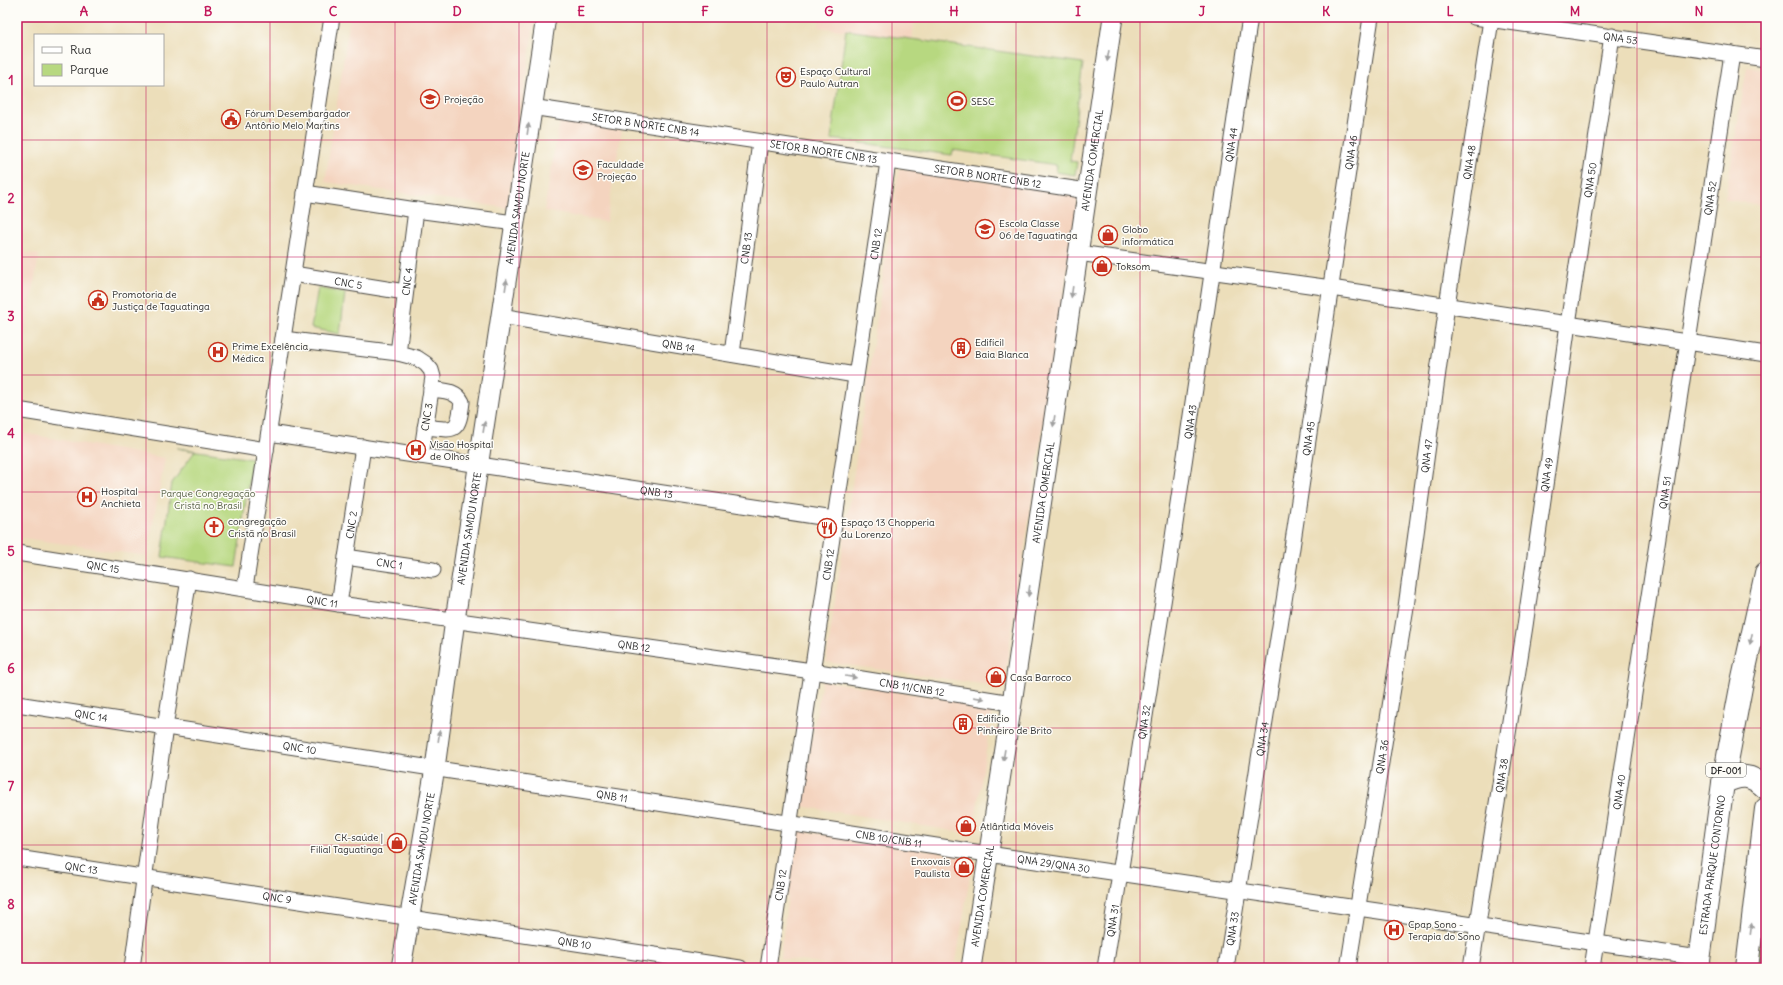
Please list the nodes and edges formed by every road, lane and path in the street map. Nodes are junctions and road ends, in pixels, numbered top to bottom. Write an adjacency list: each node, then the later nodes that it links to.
1 (332, 17): 16 (street)
2 (546, 17): 12 (main road, AVENIDA SAMDU NORTE)
3 (1113, 17): 15 (main road, AVENIDA COMERCIAL, one-way to 15)
4 (1250, 17): 20 (street, QNA 44)
5 (1371, 17): 22 (street, QNA 46)
6 (1474, 17): 7 (street, QNA 53)
7 (1492, 20): 8 (street, QNA 53); 24 (street, QNA 48)
8 (1536, 21): 9 (street, QNA 53)
9 (1612, 36): 10 (street, QNA 53); 26 (street, QNA 50)
10 (1732, 54): 11 (street, QNA 53); 28 (street, QNA 52)
11 (1766, 59)
12 (531, 107): 13 (street, SETOR B NORTE CNB 14); 18 (main road, AVENIDA SAMDU NORTE, one-way to 12)
13 (760, 142): 14 (street, SETOR B NORTE CNB 13); 30 (street, CNB 13)
14 (888, 162): 15 (street, SETOR B NORTE CNB 12); 32 (street, CNB 12)
15 (1087, 191): 19 (main road, AVENIDA COMERCIAL)
16 (305, 192): 17 (street); 21 (street)
17 (416, 210): 18 (street); 23 (street, CNC 4)
18 (515, 223): 25 (main road, AVENIDA SAMDU NORTE, one-way to 18)
19 (1078, 254): 20 (street); 56 (main road, AVENIDA COMERCIAL, one-way to 56)
20 (1211, 273): 22 (street); 45 (street, QNA 43)
21 (293, 274): 23 (street, CNC 5); 27 (street)
22 (1331, 288): 24 (street); 49 (street, QNA 45)
23 (405, 292): 29 (street, CNC 4)
24 (1447, 305): 26 (street); 51 (street, QNA 47)
25 (501, 316): 30 (street, QNB 14); 40 (main road, AVENIDA SAMDU NORTE, one-way to 25)
26 (1568, 324): 28 (street); 53 (street, QNA 49)
27 (283, 339): 29 (street); 36 (street)
28 (1687, 342): 31 (street); 54 (street, QNA 51)
29 (398, 353): 33 (street)
30 (732, 354): 32 (street, QNB 14)
31 (1766, 354)
32 (855, 375): 41 (street, CNB 12)
33 (432, 383): 35 (street, CNC 3); 35 (street)
34 (17, 410): 38 (street)
35 (425, 427): 39 (street, CNC 3)
36 (269, 433): 37 (street, QNB 13); 38 (street)
37 (363, 447): 39 (street, QNB 13); 43 (street, CNC 2)
38 (266, 450): 48 (street)
39 (421, 456): 40 (street, QNB 13)
40 (478, 465): 41 (street, QNB 13); 52 (main road, AVENIDA SAMDU NORTE)
41 (834, 519): 55 (street, CNB 12)
42 (17, 553): 47 (street, QNC 15)
43 (346, 556): 44 (street, CNC 1); 50 (street, CNC 2)
44 (433, 570)
45 (1168, 571): 66 (street, QNA 32)
46 (1766, 573): 60 (highway, ESTRADA PARQUE CONTORNO / DF-001, one-way to 60)
47 (189, 579): 48 (street, QNC 11); 58 (street)
48 (245, 588): 50 (street, QNC 11)
49 (1286, 588): 68 (street, QNA 34)
50 (339, 604): 52 (street, QNC 11)
51 (1406, 607): 69 (street, QNA 36)
52 (455, 620): 55 (street, QNB 12); 59 (main road, AVENIDA SAMDU NORTE, one-way to 52)
53 (1525, 626): 71 (street, QNA 38)
54 (1643, 642): 72 (street, QNA 40)
55 (812, 671): 56 (street, CNB 11/CNB 12, one-way to 56); 63 (street, CNB 12)
56 (1012, 703): 64 (main road, AVENIDA COMERCIAL, one-way to 64)
57 (17, 704): 58 (street, QNC 14)
58 (165, 727): 59 (street, QNC 10); 67 (street)
59 (435, 768): 63 (street, QNB 11); 70 (main road, AVENIDA SAMDU NORTE)
60 (1723, 783): 61 (highway); 73 (highway, ESTRADA PARQUE CONTORNO / DF-001)
61 (1766, 788)
62 (1766, 808): 84 (highway, one-way to 62)
63 (790, 823): 64 (street, CNB 10/CNB 11); 77 (street, CNB 12)
64 (988, 854): 66 (street, QNA 29/QNA 30); 78 (main road, AVENIDA COMERCIAL)
65 (17, 858): 67 (street, QNC 13)
66 (1119, 873): 68 (street, QNA 29/QNA 30); 79 (street, QNA 31)
67 (145, 876): 70 (street, QNC 9); 74 (street)
68 (1237, 889): 69 (street, QNA 29/QNA 30); 80 (street, QNA 33)
69 (1358, 907): 71 (street, QNA 29/QNA 30); 81 (street, QNA 36)
70 (409, 918): 75 (main road, AVENIDA SAMDU NORTE); 76 (street, QNB 10)
71 (1477, 925): 72 (street, QNA 29/QNA 30); 82 (street, QNA 38)
72 (1596, 943): 73 (street, QNA 29/QNA 30); 83 (street, QNA 40)
73 (1699, 963)
74 (132, 968)
75 (401, 968)
76 (740, 968)
77 (768, 968)
78 (971, 968)
79 (1105, 968)
80 (1226, 968)
81 (1348, 968)
82 (1471, 968)
83 (1592, 968)
84 (1747, 968)

